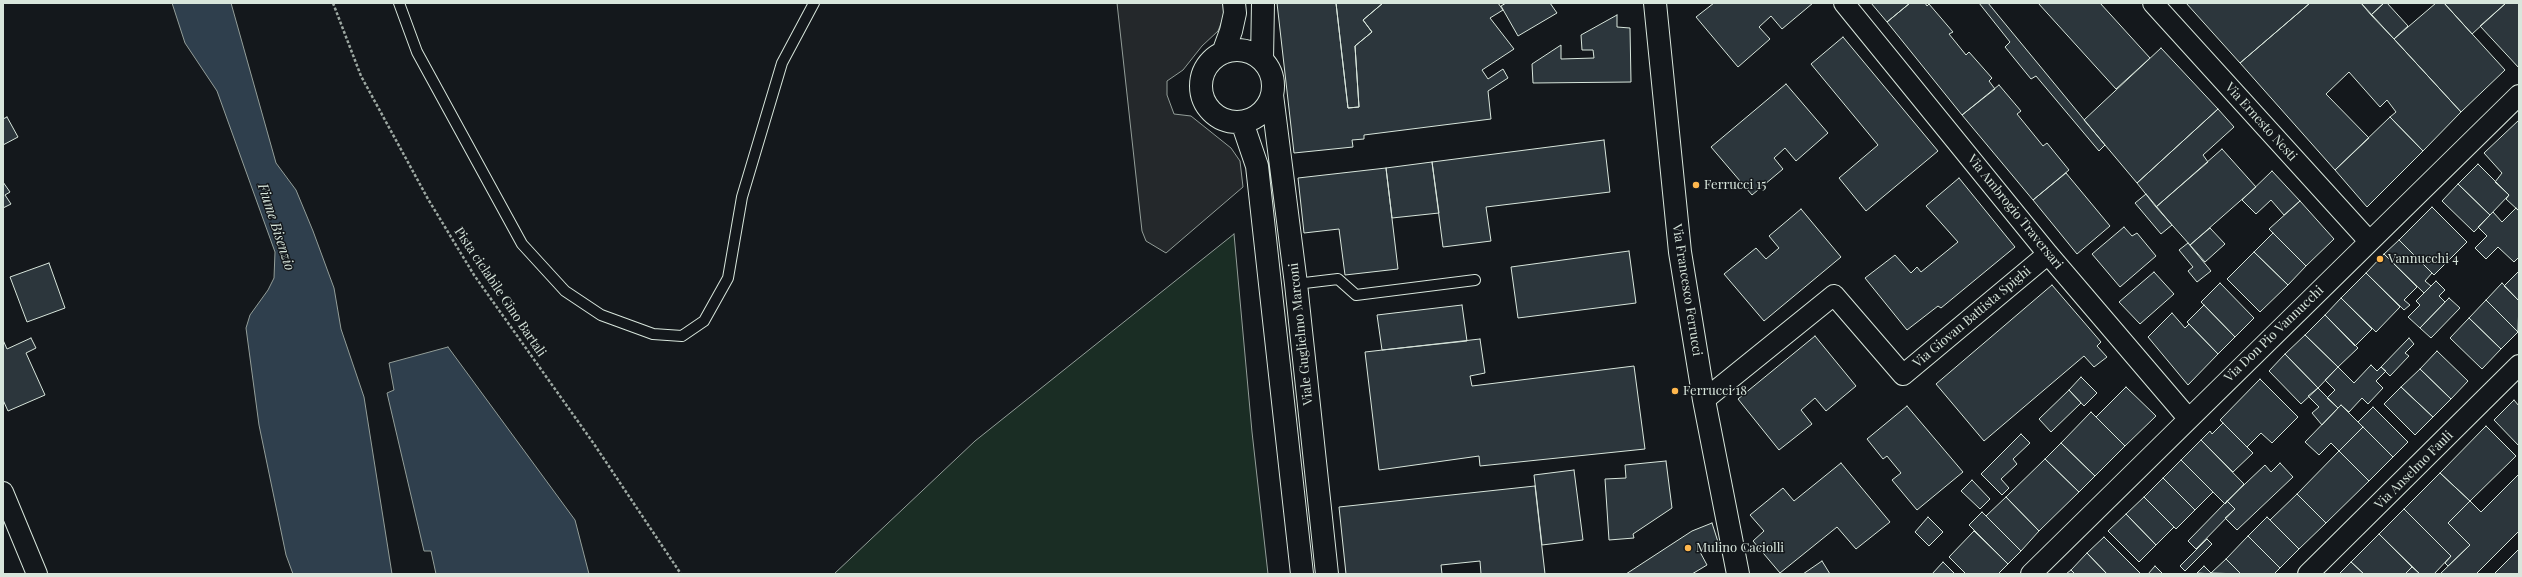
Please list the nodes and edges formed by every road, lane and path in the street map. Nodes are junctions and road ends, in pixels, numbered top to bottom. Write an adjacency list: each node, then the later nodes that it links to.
1 (333, 3): 23 (path, Pista ciclabile Gino Bartali)
2 (399, 3): 3 (lane)
3 (814, 3)
4 (1234, 3): 9 (main road)
5 (1263, 3): 10 (main road, Viale Guglielmo Marconi)
6 (1655, 3): 19 (main road, Via Francesco Ferrucci)
7 (1844, 3): 15 (street, Via Ambrogio Traversari)
8 (2153, 3): 14 (street, Via Ernesto Nesti)
9 (1223, 53): 10 (main road); 13 (main road)
10 (1262, 60): 11 (main road, Viale Guglielmo Marconi)
11 (1272, 95): 13 (main road); 17 (main road, Viale Guglielmo Marconi)
12 (2519, 95): 14 (street, Via Don Pio Vannucchi)
13 (1242, 122): 24 (main road, Viale Guglielmo Marconi)
14 (2369, 241): 20 (street, Via Don Pio Vannucchi)
15 (2048, 254): 19 (street, Via Giovan Battista Spighi); 20 (street, Via Ambrogio Traversari)
16 (1475, 280): 17 (lane)
17 (1296, 284): 25 (main road, Viale Guglielmo Marconi)
18 (2519, 365): 28 (street, Via Anselmo Fauli)
19 (1704, 400): 26 (main road, Via Francesco Ferrucci)
20 (2188, 418): 27 (street, Via Don Pio Vannucchi)
21 (3, 492): 22 (street)
22 (37, 574)
23 (681, 574)
24 (1302, 574)
25 (1327, 574)
26 (1738, 574)
27 (2032, 574)
28 (2308, 574)

